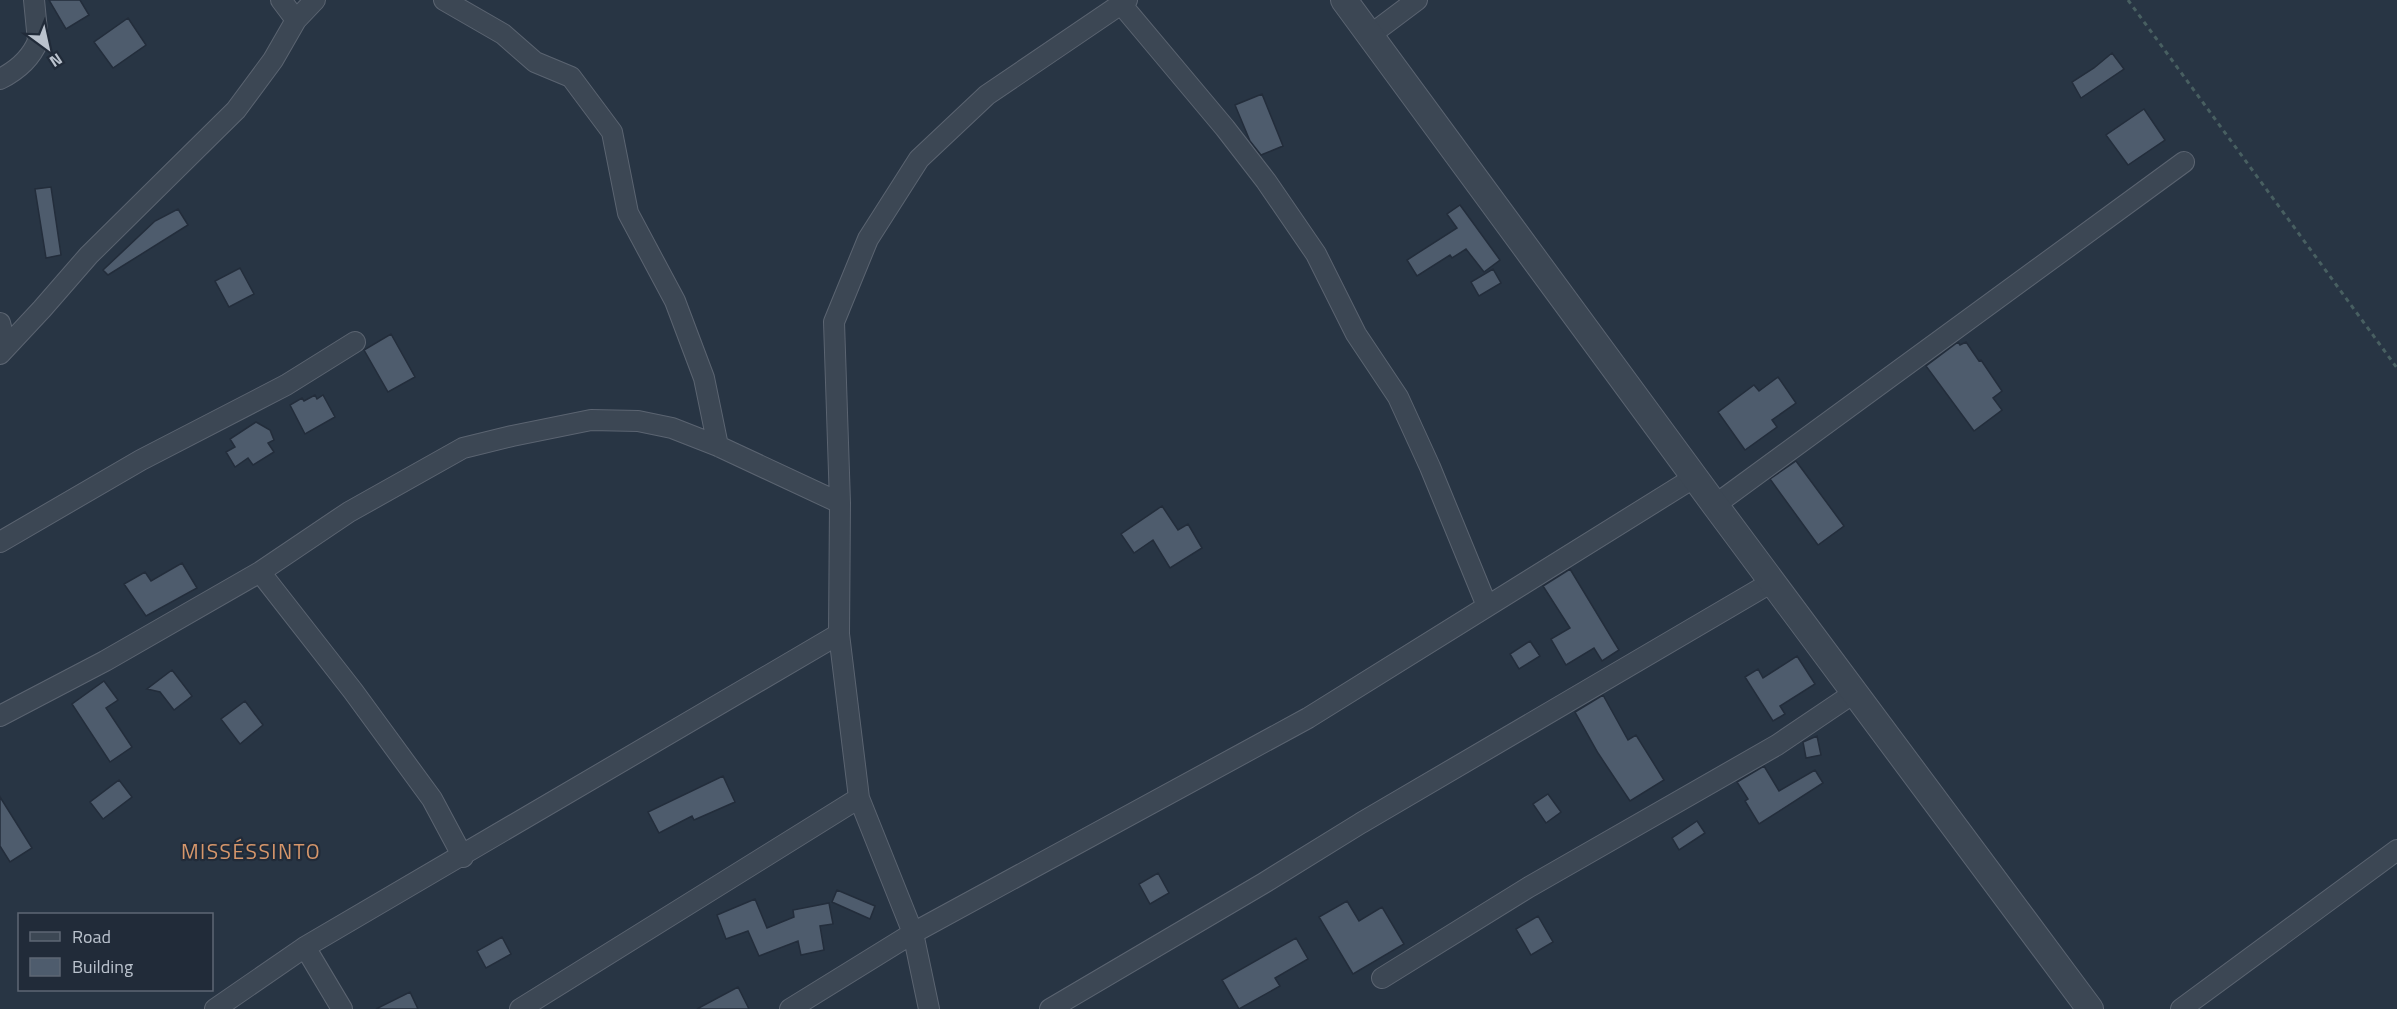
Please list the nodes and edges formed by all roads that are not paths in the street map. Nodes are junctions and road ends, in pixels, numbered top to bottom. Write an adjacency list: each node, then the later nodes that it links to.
1 (34, 0): 10 (street)
2 (280, 0): 8 (street)
3 (315, 0): 8 (street)
4 (444, 0): 15 (street)
5 (1344, 0): 9 (street)
6 (1417, 0): 9 (street)
7 (1124, 2): 17 (street); 22 (street)
8 (296, 20): 14 (street)
9 (1369, 36): 16 (street)
10 (0, 79)
11 (2184, 162): 18 (street)
12 (0, 323): 14 (street)
13 (355, 342): 19 (street)
14 (3, 350)
15 (718, 446): 17 (street); 20 (street)
16 (1695, 477): 18 (street); 22 (street)
17 (840, 503): 23 (street)
18 (1715, 505): 21 (street)
19 (0, 542)
20 (260, 572): 25 (street); 28 (street)
21 (1772, 582): 24 (street); 37 (street)
22 (1487, 606): 29 (street)
23 (839, 634): 26 (street); 28 (street)
24 (1854, 693): 31 (street); 38 (street)
25 (0, 716)
26 (860, 798): 29 (street); 34 (street)
27 (2397, 850): 39 (street)
28 (462, 857): 30 (street)
29 (913, 933): 35 (street); 36 (street)
30 (305, 947): 32 (street); 33 (street)
31 (1382, 978)
32 (215, 1009)
33 (342, 1009)
34 (520, 1009)
35 (790, 1009)
36 (928, 1009)
37 (1050, 1009)
38 (2090, 1009)
39 (2181, 1009)

